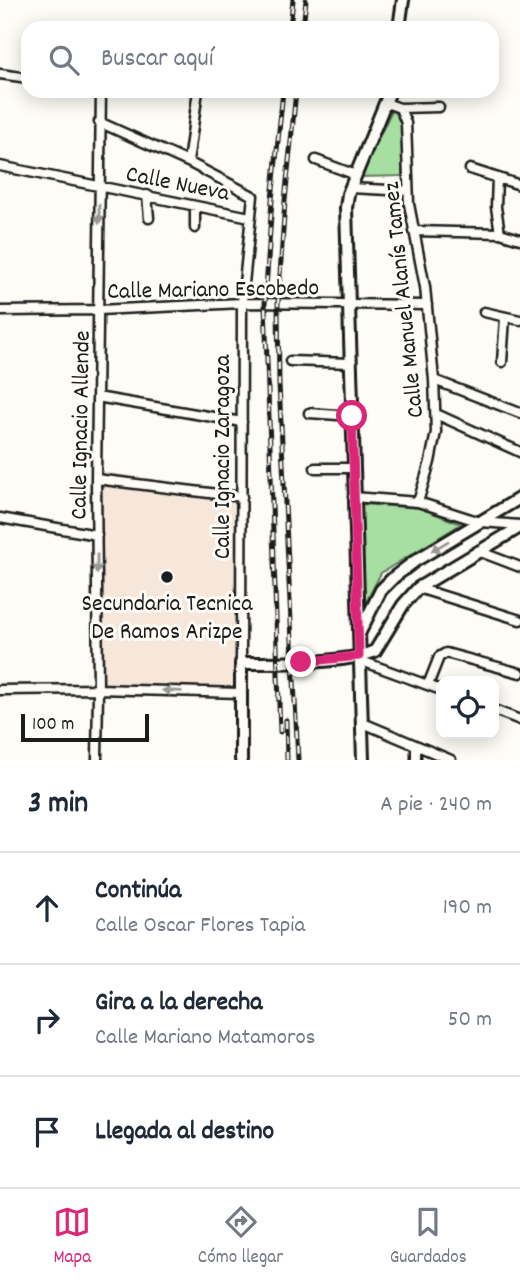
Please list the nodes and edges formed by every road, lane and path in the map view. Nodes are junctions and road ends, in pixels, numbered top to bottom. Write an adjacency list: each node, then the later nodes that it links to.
1 (402, 0): 2 (street)
2 (400, 21)
3 (0, 74): 4 (street)
4 (21, 77)
5 (101, 98): 11 (street, Calle Ignacio Allende)
6 (197, 98): 13 (street)
7 (388, 98): 8 (street)
8 (386, 103): 10 (street); 16 (street)
9 (439, 107): 10 (street)
10 (400, 108): 21 (street, Calle Manuel Alanís Tamez)
11 (99, 122): 13 (street); 19 (street, Calle Ignacio Allende)
12 (316, 160): 16 (street)
13 (188, 162): 24 (street, Calle Ignacio Zaragoza)
14 (0, 166): 19 (street, Calle Nueva)
15 (470, 169): 17 (street)
16 (356, 175): 20 (street)
17 (498, 178): 18 (street); 28 (street)
18 (520, 185)
19 (99, 186): 22 (street, Calle Nueva); 33 (street, Calle Ignacio Allende, one-way to 33)
20 (350, 188): 21 (street); 32 (street)
21 (408, 191): 27 (street, Calle Manuel Alanís Tamez)
22 (147, 195): 23 (street, Calle Nueva); 25 (street)
23 (195, 206): 24 (street, Calle Nueva); 26 (street)
24 (250, 217): 30 (street, Calle Ignacio Zaragoza)
25 (149, 218)
26 (195, 228)
27 (413, 231): 28 (street); 31 (street, Calle Manuel Alanís Tamez)
28 (500, 233): 29 (street)
29 (520, 239)
30 (242, 303): 32 (street, Calle Mariano Escobedo); 33 (street, Calle Mariano Escobedo); 47 (street, Calle Ignacio Zaragoza)
31 (427, 305): 32 (street, Calle Mariano Escobedo); 41 (street, Calle Manuel Alanís Tamez)
32 (349, 306): 40 (street)
33 (99, 310): 34 (street, Calle Mariano Escobedo); 42 (street, Calle Ignacio Allende)
34 (0, 312)
35 (484, 312): 36 (street)
36 (505, 318): 37 (street); 39 (street)
37 (520, 320)
38 (290, 361): 40 (street)
39 (502, 362)
40 (350, 363): 46 (street)
41 (434, 380): 44 (street, Calle Manuel Alanís Tamez); 45 (street)
42 (97, 397): 47 (street); 51 (street, Calle Ignacio Allende)
43 (309, 413): 46 (street)
44 (436, 414): 48 (street); 55 (street, Calle Manuel Alanís Tamez)
45 (520, 414)
46 (352, 416): 50 (street)
47 (242, 422): 52 (street, Calle Ignacio Zaragoza)
48 (520, 452)
49 (315, 468): 50 (street)
50 (352, 468): 53 (street)
51 (96, 479): 52 (street); 59 (street, Calle Ignacio Allende)
52 (243, 497): 66 (street, Calle Ignacio Zaragoza)
53 (353, 497): 55 (street); 64 (street)
54 (520, 498): 57 (street)
55 (418, 502): 57 (street)
56 (0, 518): 59 (street)
57 (480, 522): 58 (street); 64 (street, one-way to 64)
58 (520, 526): 60 (street)
59 (97, 535): 70 (street, Calle Ignacio Allende, one-way to 70)
60 (478, 551): 61 (street); 62 (street)
61 (520, 567)
62 (418, 588): 63 (street); 65 (street)
63 (520, 620)
64 (359, 634): 65 (street)
65 (359, 658): 66 (street); 68 (street); 75 (street)
66 (241, 663): 72 (street, Calle Ignacio Zaragoza)
67 (520, 673): 68 (street)
68 (428, 685): 69 (street)
69 (436, 688)
70 (98, 689): 71 (street); 72 (street, one-way to 70); 77 (street, Calle Ignacio Allende)
71 (0, 690)
72 (240, 693): 78 (street, Calle Ignacio Zaragoza)
73 (499, 712): 74 (street)
74 (520, 720)
75 (363, 723): 76 (street); 79 (street)
76 (416, 747): 80 (street); 81 (street)
77 (97, 760)
78 (241, 760)
79 (363, 760)
80 (416, 760)
81 (451, 760)

